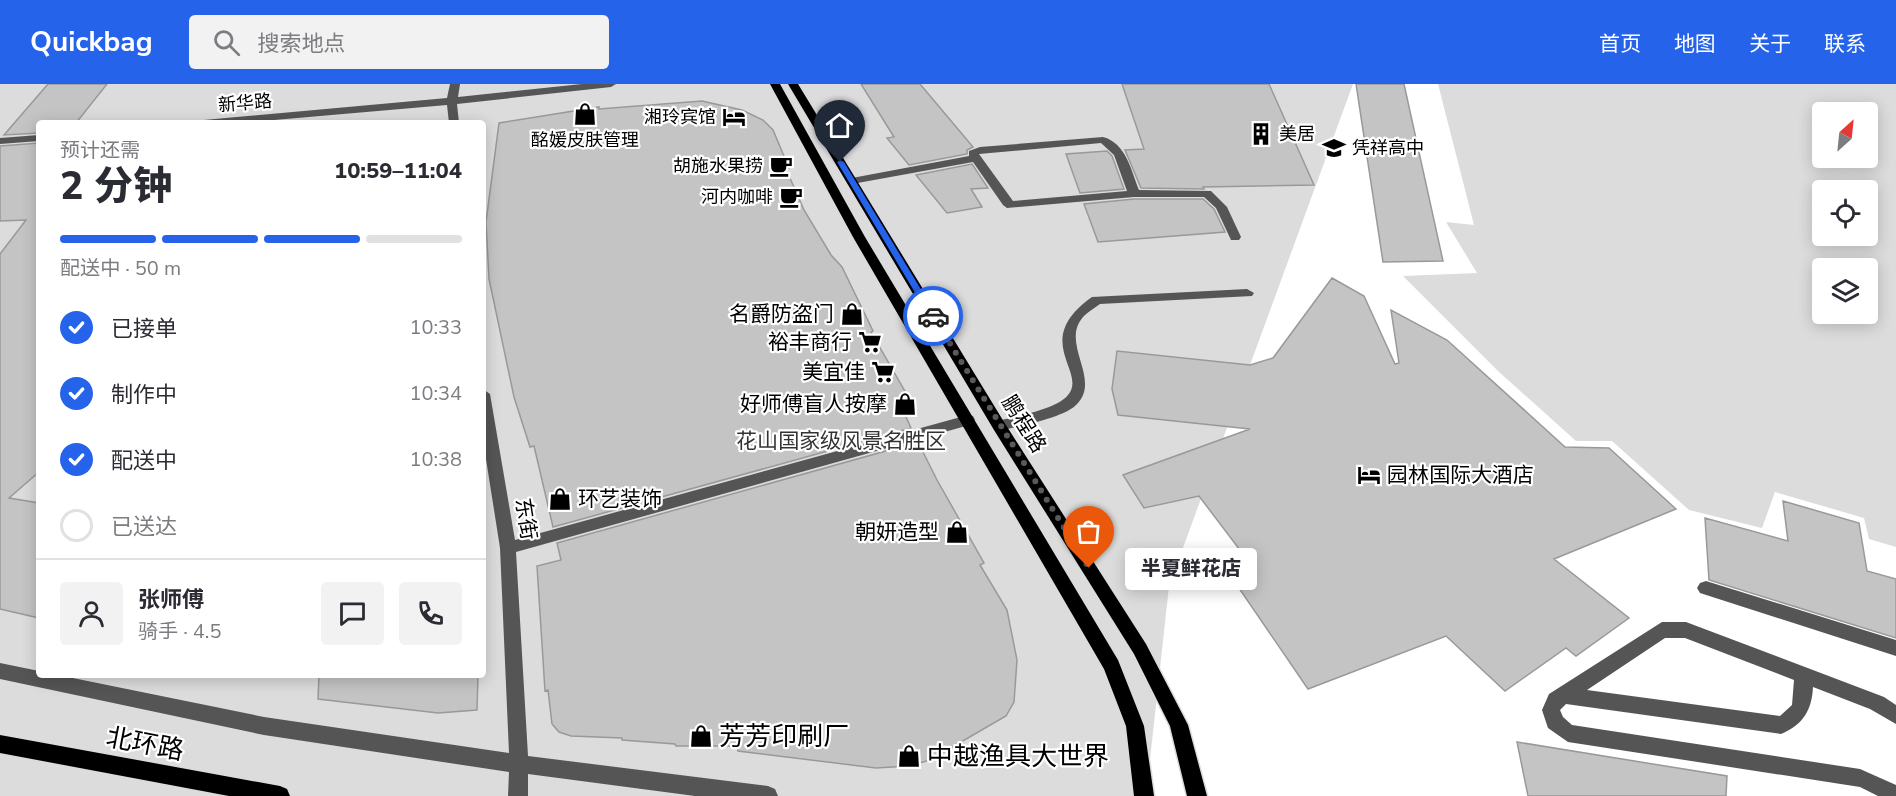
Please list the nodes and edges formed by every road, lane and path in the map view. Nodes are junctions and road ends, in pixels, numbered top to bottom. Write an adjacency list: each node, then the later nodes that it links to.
1 (455, 84): 5 (street)
2 (611, 84): 5 (street, 新华路)
3 (775, 84): 16 (main road)
4 (793, 84): 11 (main road, 鹏程路)
5 (452, 101): 6 (street, 新华路); 7 (street)
6 (238, 120)
7 (454, 120)
8 (36, 138): 9 (street)
9 (0, 141)
10 (976, 158): 11 (street); 12 (street); 12 (street)
11 (852, 181): 17 (main road, 鹏程路)
12 (1134, 194): 13 (street)
13 (1235, 237)
14 (1247, 293): 17 (street)
15 (486, 412): 18 (street, 东街)
16 (968, 420): 18 (street); 30 (main road)
17 (999, 426): 31 (main road, 鹏程路)
18 (508, 548): 26 (street, 东街)
19 (1706, 588): 20 (street)
20 (1896, 648)
21 (0, 671): 26 (street)
22 (1803, 675): 23 (street); 23 (street); 24 (street)
23 (1563, 695): 32 (street)
24 (1896, 715)
25 (0, 744): 27 (main road, 北环路)
26 (519, 764): 28 (street, 东街); 29 (street)
27 (280, 796)
28 (518, 796)
29 (768, 796)
30 (1144, 796)
31 (1197, 796)
32 (1896, 796)

